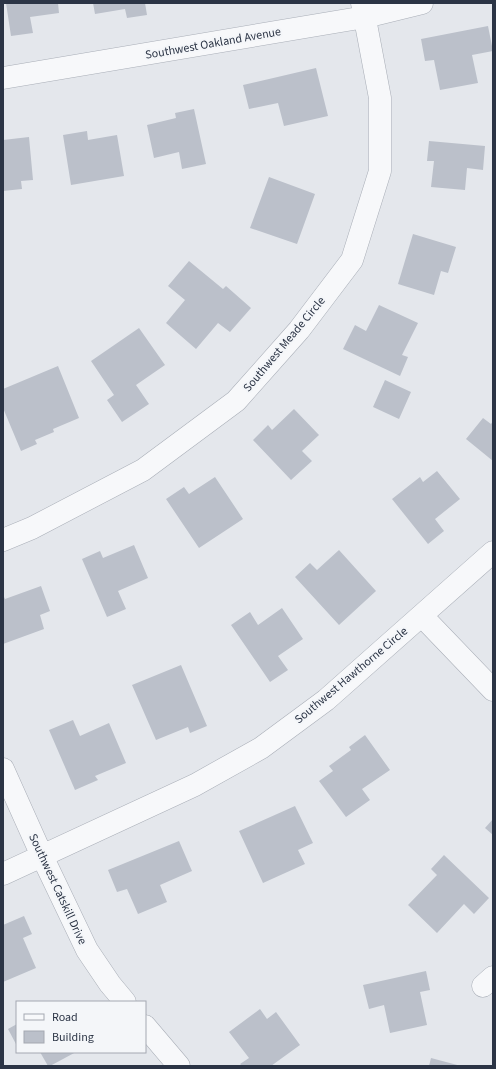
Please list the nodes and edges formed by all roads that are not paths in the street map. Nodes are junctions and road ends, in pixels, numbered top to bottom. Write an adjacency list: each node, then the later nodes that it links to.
1 (422, 3): 2 (street, Southwest Oakland Avenue)
2 (364, 10): 3 (street, Southwest Oakland Avenue); 4 (street, Southwest Meade Circle)
3 (3, 78)
4 (3, 540)
5 (493, 552): 6 (street, Southwest Hawthorne Circle)
6 (422, 616): 7 (street); 9 (street, Southwest Hawthorne Circle)
7 (493, 690)
8 (3, 769): 9 (street, Southwest Catskill Drive)
9 (42, 856): 10 (street, Southwest Hawthorne Circle); 11 (street, Southwest Catskill Drive)
10 (3, 874)
11 (124, 1001)
12 (146, 1027): 13 (street)
13 (179, 1066)

